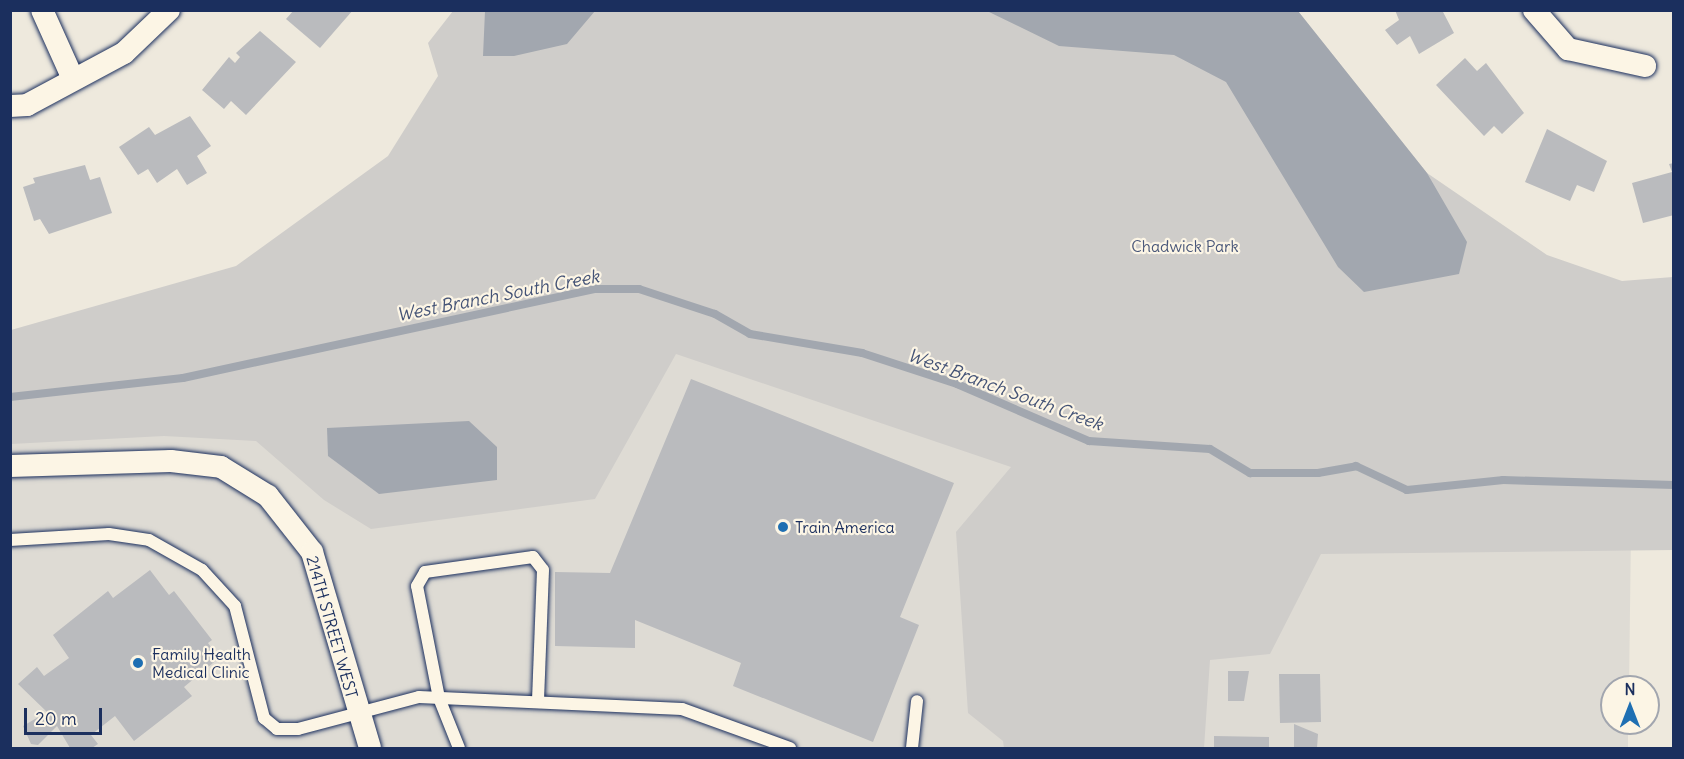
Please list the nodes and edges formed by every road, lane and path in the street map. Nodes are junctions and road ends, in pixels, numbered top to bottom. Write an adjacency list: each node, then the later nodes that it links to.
1 (42, 10): 5 (street)
2 (169, 10): 5 (street)
3 (1534, 10): 4 (street)
4 (1645, 66)
5 (73, 79): 6 (street)
6 (10, 106)
7 (10, 466): 12 (street, 214TH STREET WEST)
8 (10, 540): 12 (lane)
9 (439, 698): 11 (lane); 11 (lane); 12 (lane); 14 (lane)
10 (917, 701): 16 (lane)
11 (538, 702): 15 (lane)
12 (357, 714): 13 (street, 214TH STREET WEST)
13 (370, 748)
14 (459, 748)
15 (790, 748)
16 (912, 748)

